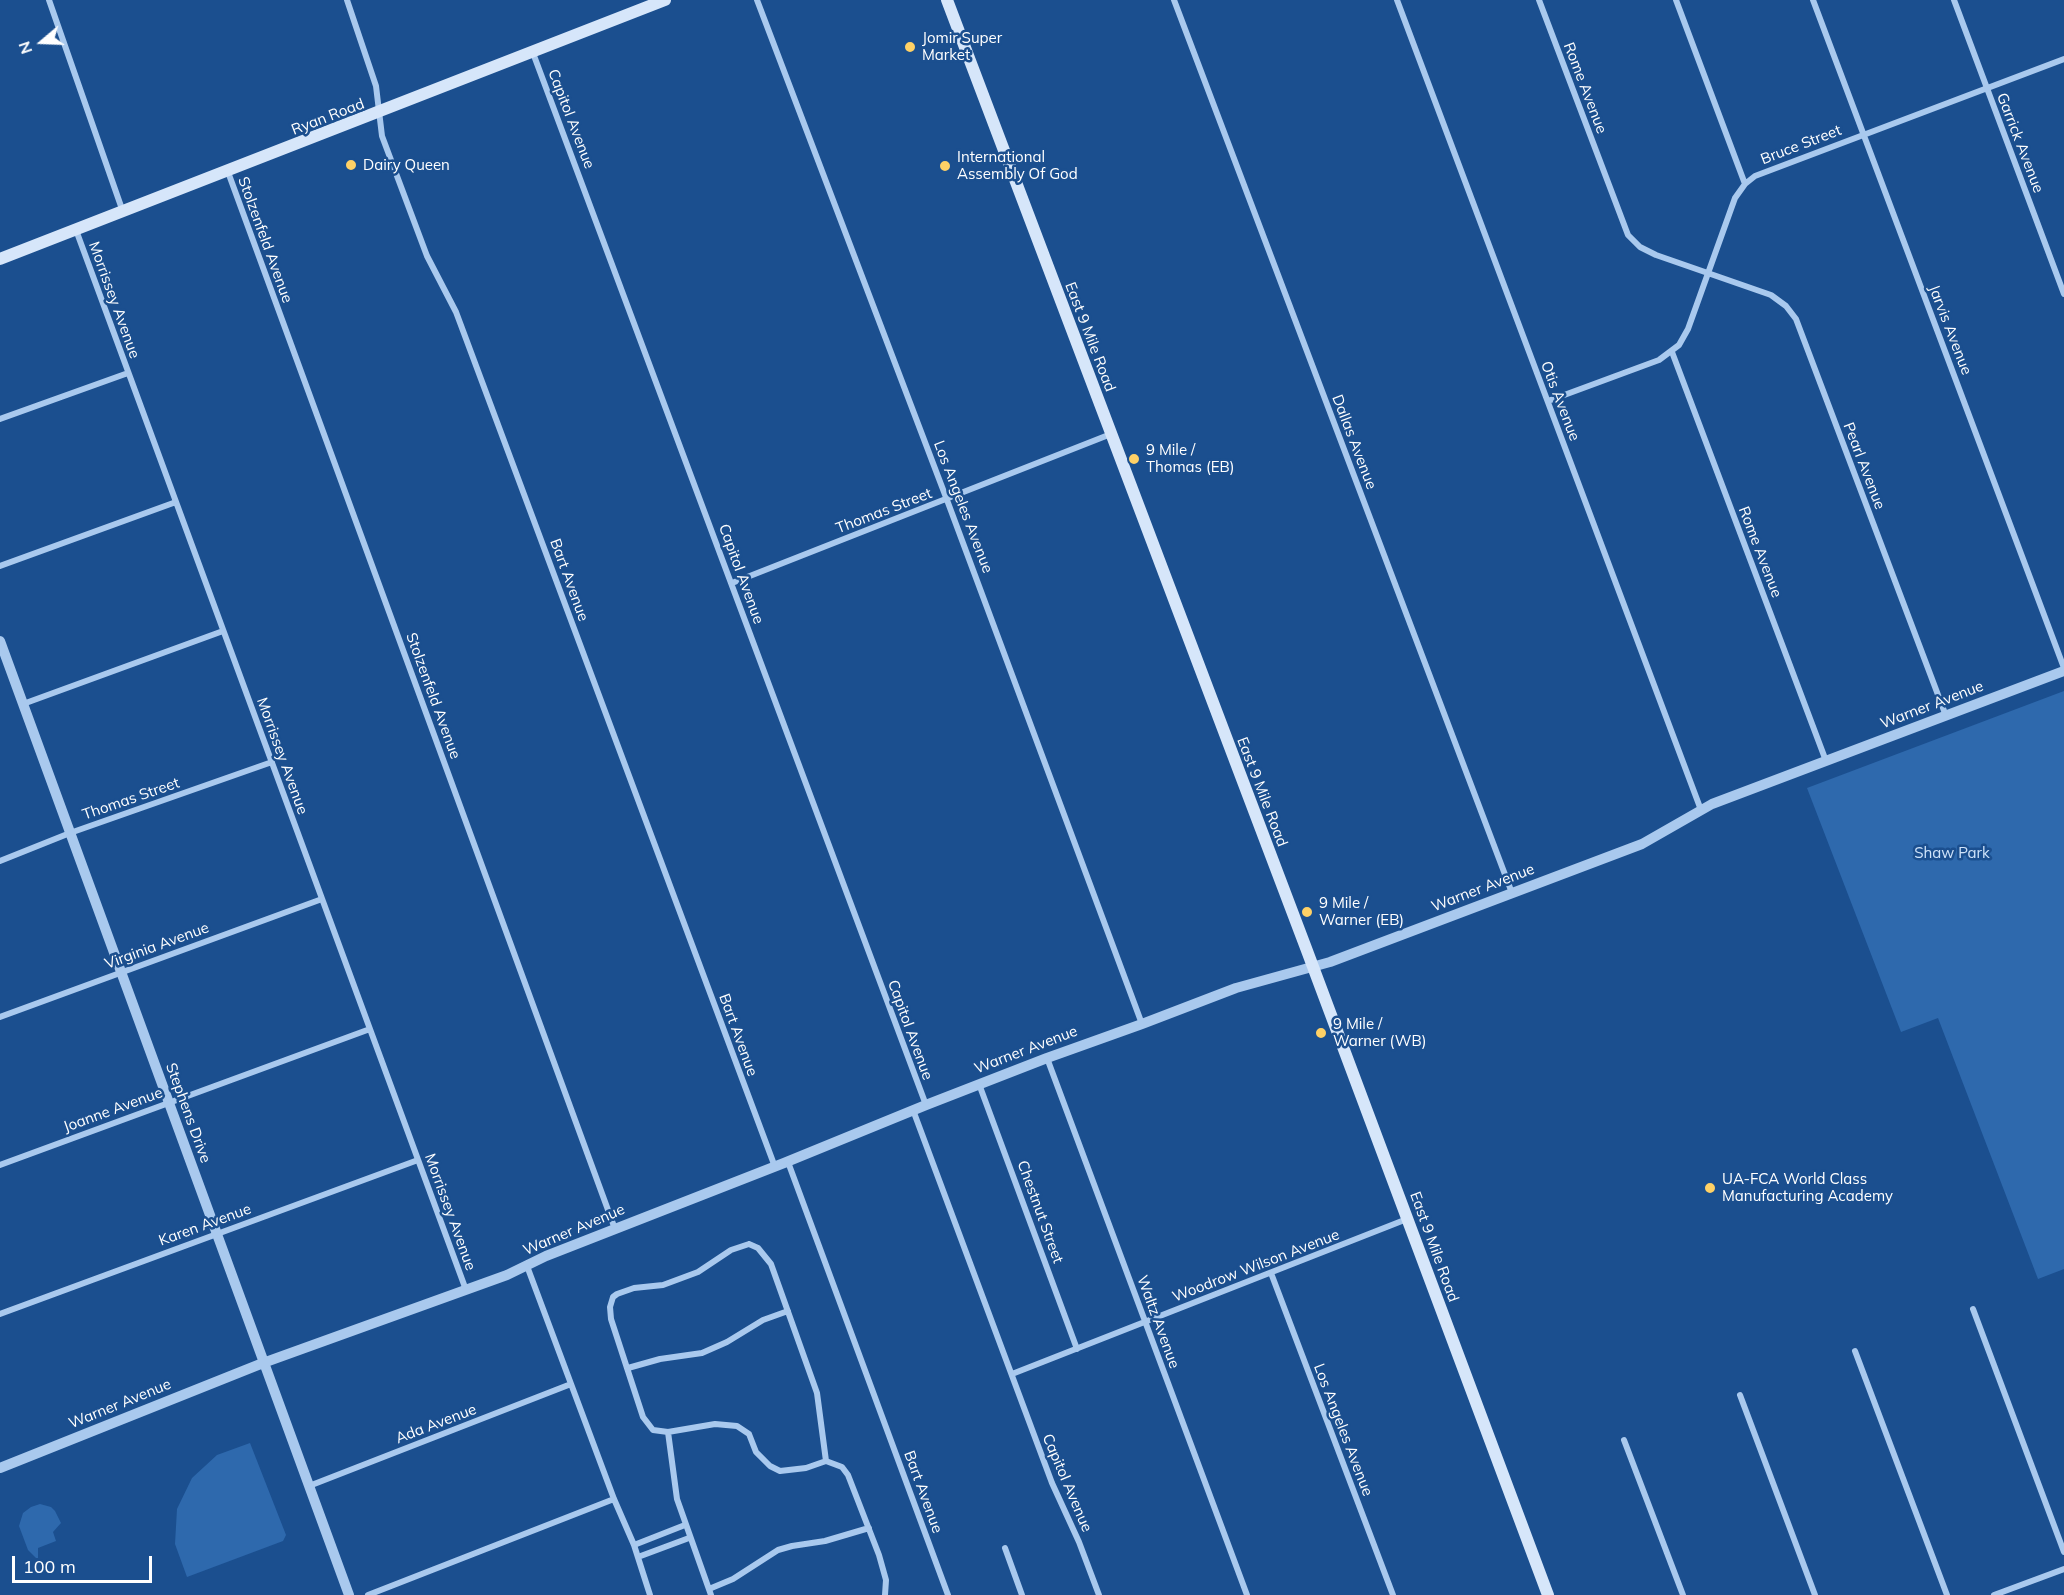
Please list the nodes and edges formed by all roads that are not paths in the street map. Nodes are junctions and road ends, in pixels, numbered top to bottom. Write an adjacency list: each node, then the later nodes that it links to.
1 (49, 0): 19 (street)
2 (347, 0): 15 (street, Bart Avenue)
3 (666, 0): 12 (main road, Ryan Road)
4 (757, 0): 29 (street, Los Angeles Avenue)
5 (947, 0): 28 (main road, East 9 Mile Road)
6 (1174, 0): 43 (street, Dallas Avenue)
7 (1397, 0): 26 (street, Otis Avenue)
8 (1539, 0): 22 (street, Rome Avenue)
9 (1676, 0): 18 (street)
10 (1813, 0): 16 (street, Jarvis Avenue)
11 (1954, 0): 14 (street, Garrick Avenue)
12 (533, 53): 15 (main road, Ryan Road); 32 (street, Capitol Avenue)
13 (2064, 59): 14 (street, Bruce Street)
14 (1987, 88): 16 (street, Bruce Street); 23 (street, Garrick Avenue)
15 (379, 113): 17 (main road, Ryan Road); 58 (street, Bart Avenue)
16 (1864, 134): 18 (street, Bruce Street); 35 (street, Jarvis Avenue)
17 (228, 172): 19 (main road, Ryan Road); 60 (street, Stolzenfeld Avenue)
18 (1745, 184): 22 (street)
19 (123, 212): 20 (main road, Ryan Road)
20 (76, 230): 21 (main road, Ryan Road); 25 (street, Morrissey Avenue)
21 (0, 259)
22 (1708, 273): 24 (street); 37 (street, Pearl Avenue)
23 (2064, 294)
24 (1672, 352): 26 (street); 38 (street, Rome Avenue)
25 (128, 373): 27 (street); 30 (street, Morrissey Avenue)
26 (1548, 401): 40 (street, Otis Avenue)
27 (0, 419)
28 (1111, 434): 29 (street, Thomas Street); 45 (main road, East 9 Mile Road)
29 (948, 500): 32 (street, Thomas Street); 48 (street, Los Angeles Avenue)
30 (176, 502): 31 (street); 33 (street, Morrissey Avenue)
31 (0, 566)
32 (732, 583): 53 (street, Capitol Avenue)
33 (224, 631): 36 (street); 39 (street, Morrissey Avenue)
34 (0, 641): 36 (street, Stephens Drive)
35 (2064, 670): 37 (street, Warner Avenue)
36 (23, 704): 41 (street, Stephens Drive)
37 (1946, 716): 38 (street, Warner Avenue)
38 (1826, 761): 40 (street, Warner Avenue)
39 (272, 762): 41 (street, Thomas Street); 44 (street, Morrissey Avenue)
40 (1701, 810): 43 (street, Warner Avenue)
41 (70, 833): 42 (street, Thomas Street); 46 (street, Stephens Drive)
42 (0, 861)
43 (1512, 893): 45 (street, Warner Avenue)
44 (322, 899): 46 (street, Virginia Avenue); 49 (street, Morrissey Avenue)
45 (1313, 966): 48 (street, Warner Avenue); 59 (main road, East 9 Mile Road)
46 (121, 972): 47 (street, Virginia Avenue); 52 (street, Stephens Drive)
47 (0, 1017)
48 (1142, 1024): 50 (street, Warner Avenue)
49 (370, 1029): 52 (street, Joanne Avenue); 55 (street, Morrissey Avenue)
50 (1047, 1058): 51 (street, Warner Avenue); 68 (street, Waltz Avenue)
51 (979, 1084): 53 (street, Warner Avenue); 69 (street, Chestnut Street)
52 (169, 1102): 57 (street, Joanne Avenue); 61 (street, Stephens Drive)
53 (926, 1105): 54 (street, Warner Avenue)
54 (913, 1110): 56 (street, Warner Avenue); 73 (street, Capitol Avenue)
55 (418, 1160): 61 (street, Karen Avenue); 64 (street, Morrissey Avenue)
56 (788, 1162): 58 (street, Warner Avenue); 95 (street, Bart Avenue)
57 (0, 1165)
58 (775, 1167): 60 (street, Warner Avenue)
59 (1407, 1219): 63 (street, Woodrow Wilson Avenue); 100 (main road, East 9 Mile Road)
60 (615, 1229): 62 (street, Warner Avenue)
61 (216, 1234): 67 (street, Karen Avenue); 71 (street, Stephens Drive)
62 (527, 1266): 64 (street, Warner Avenue); 74 (street)
63 (1271, 1273): 68 (street, Woodrow Wilson Avenue); 99 (street, Los Angeles Avenue)
64 (466, 1290): 71 (street, Warner Avenue)
65 (1973, 1309): 87 (street)
66 (788, 1311): 72 (street); 72 (street); 78 (street)
67 (0, 1314)
68 (1145, 1322): 69 (street, Woodrow Wilson Avenue); 98 (street, Waltz Avenue)
69 (1077, 1349): 73 (street, Woodrow Wilson Avenue)
70 (1856, 1351): 103 (street)
71 (263, 1364): 79 (street, Warner Avenue); 80 (street, Stephens Drive)
72 (628, 1368): 76 (street)
73 (1012, 1374): 97 (street, Capitol Avenue)
74 (571, 1384): 80 (street, Ada Avenue); 81 (street)
75 (1740, 1395): 102 (street)
76 (668, 1432): 78 (street); 82 (street)
77 (1624, 1440): 101 (street)
78 (826, 1461): 83 (street)
79 (0, 1468)
80 (309, 1486): 92 (street, Stephens Drive)
81 (614, 1499): 85 (street); 93 (street)
82 (685, 1525): 84 (street); 85 (street)
83 (869, 1528): 90 (street); 91 (street)
84 (689, 1538): 88 (street); 90 (street)
85 (634, 1545): 88 (street)
86 (1005, 1548): 96 (street)
87 (2064, 1551)
88 (638, 1557): 94 (street)
89 (2064, 1569): 104 (street)
90 (710, 1592)
91 (886, 1594)
92 (349, 1595)
93 (368, 1595)
94 (650, 1595)
95 (948, 1595)
96 (1022, 1595)
97 (1100, 1595)
98 (1247, 1595)
99 (1393, 1595)
100 (1548, 1595)
101 (1683, 1595)
102 (1815, 1595)
103 (1947, 1595)
104 (1994, 1595)

